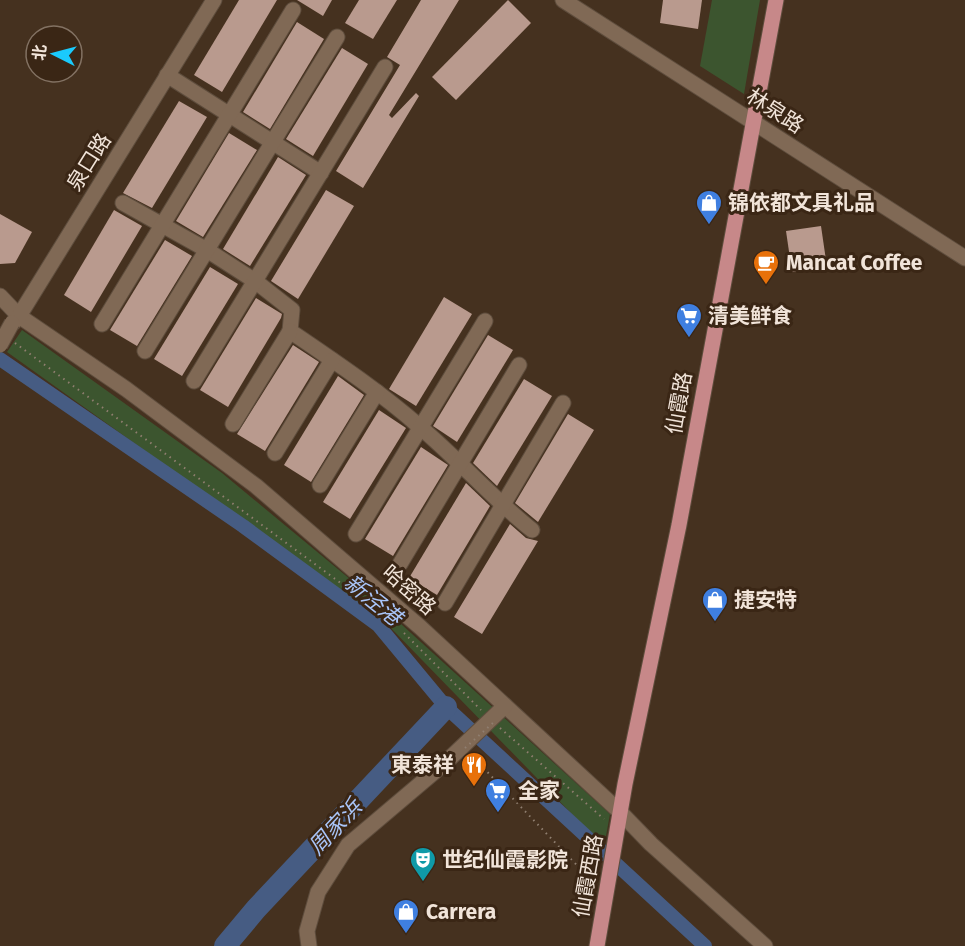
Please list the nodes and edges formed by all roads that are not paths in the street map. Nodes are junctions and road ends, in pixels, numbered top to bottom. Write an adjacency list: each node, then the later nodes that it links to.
1 (214, 0): 7 (street, 泉口路)
2 (562, 0): 9 (street, 林泉路)
3 (776, 0): 9 (main road, 仙霞路)
4 (293, 10): 8 (street)
5 (337, 37): 10 (street)
6 (385, 67): 11 (street)
7 (167, 75): 8 (street); 20 (street, 泉口路)
8 (229, 115): 10 (street); 13 (street)
9 (753, 122): 15 (street, 林泉路); 39 (main road, 仙霞路)
10 (272, 143): 11 (street); 14 (street)
11 (321, 173): 16 (street)
12 (123, 203): 13 (street)
13 (162, 225): 14 (street); 19 (street)
14 (207, 250): 16 (street); 22 (street)
15 (965, 258)
16 (255, 281): 21 (street); 25 (street)
17 (0, 296): 20 (street, 哈密路)
18 (485, 321): 29 (street)
19 (102, 324)
20 (9, 330): 38 (street, 哈密路)
21 (290, 331): 23 (street); 28 (street)
22 (146, 351)
23 (332, 360): 26 (street); 30 (street)
24 (519, 365): 31 (street)
25 (194, 381)
26 (377, 392): 29 (street); 32 (street)
27 (563, 404): 33 (street)
28 (233, 424)
29 (421, 427): 31 (street); 35 (street)
30 (275, 453)
31 (459, 465): 33 (street); 36 (street)
32 (320, 485)
33 (502, 506): 34 (street); 37 (street)
34 (532, 530)
35 (356, 534)
36 (400, 564)
37 (445, 603)
38 (505, 706): 39 (street, 哈密路); 40 (street, bridge)
39 (620, 812): 41 (main road, 仙霞西路); 42 (street, 哈密路)
40 (309, 946)
41 (597, 946)
42 (765, 946)

